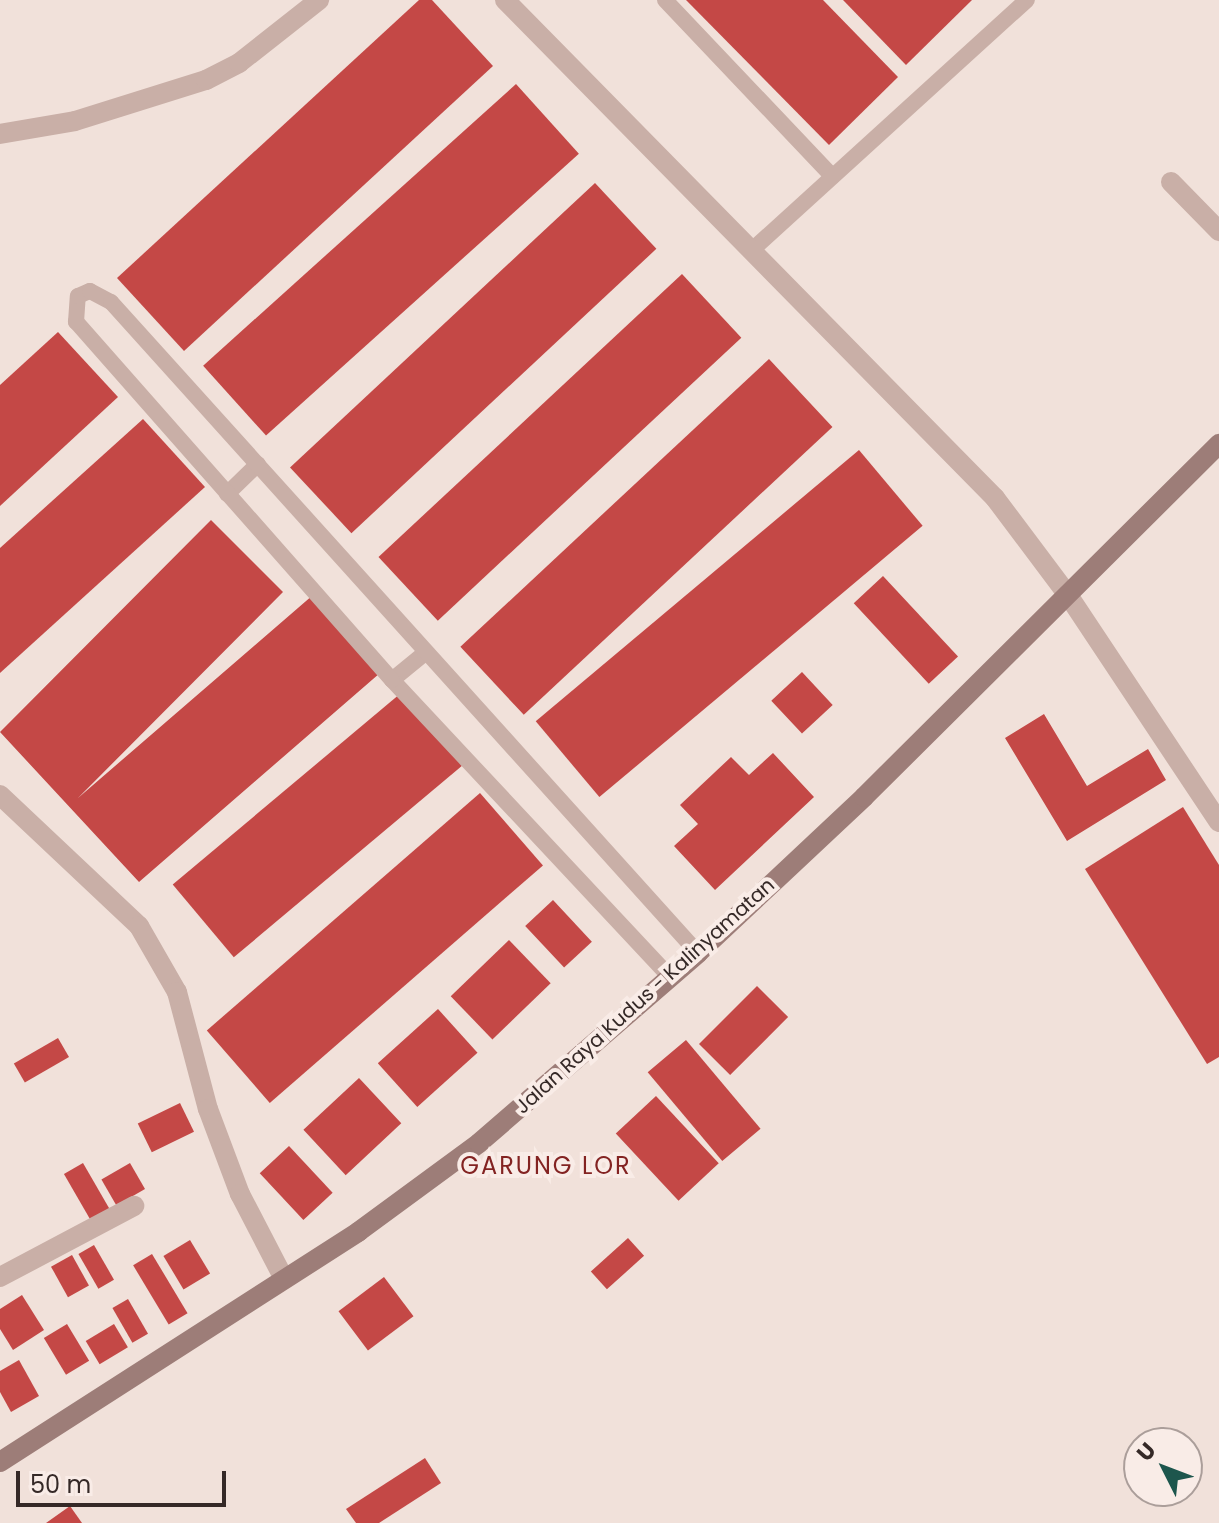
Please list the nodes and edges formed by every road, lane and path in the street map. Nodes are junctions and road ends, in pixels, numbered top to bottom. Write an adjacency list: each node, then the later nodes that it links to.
1 (319, 0): 5 (street)
2 (505, 0): 9 (street)
3 (665, 0): 6 (lane)
4 (1027, 0): 6 (lane)
5 (0, 134)
6 (832, 176): 9 (lane)
7 (1171, 182): 8 (street)
8 (1219, 231)
9 (751, 251): 13 (street)
10 (1219, 444): 13 (main road, Jalan Raya Kudus - Kalinyamatan)
11 (258, 464): 12 (lane); 12 (lane); 14 (lane)
12 (227, 494): 15 (lane)
13 (1070, 598): 17 (street); 18 (main road, Jalan Raya Kudus - Kalinyamatan)
14 (425, 653): 15 (lane); 18 (lane)
15 (392, 680): 19 (lane)
16 (0, 795): 22 (street)
17 (1219, 822)
18 (698, 953): 19 (main road, Jalan Raya Kudus - Kalinyamatan)
19 (670, 977): 22 (main road, Jalan Raya Kudus - Kalinyamatan)
20 (134, 1206): 21 (street)
21 (0, 1277)
22 (284, 1279): 23 (main road, Jalan Raya Kudus - Kalinyamatan)
23 (2, 1455)

